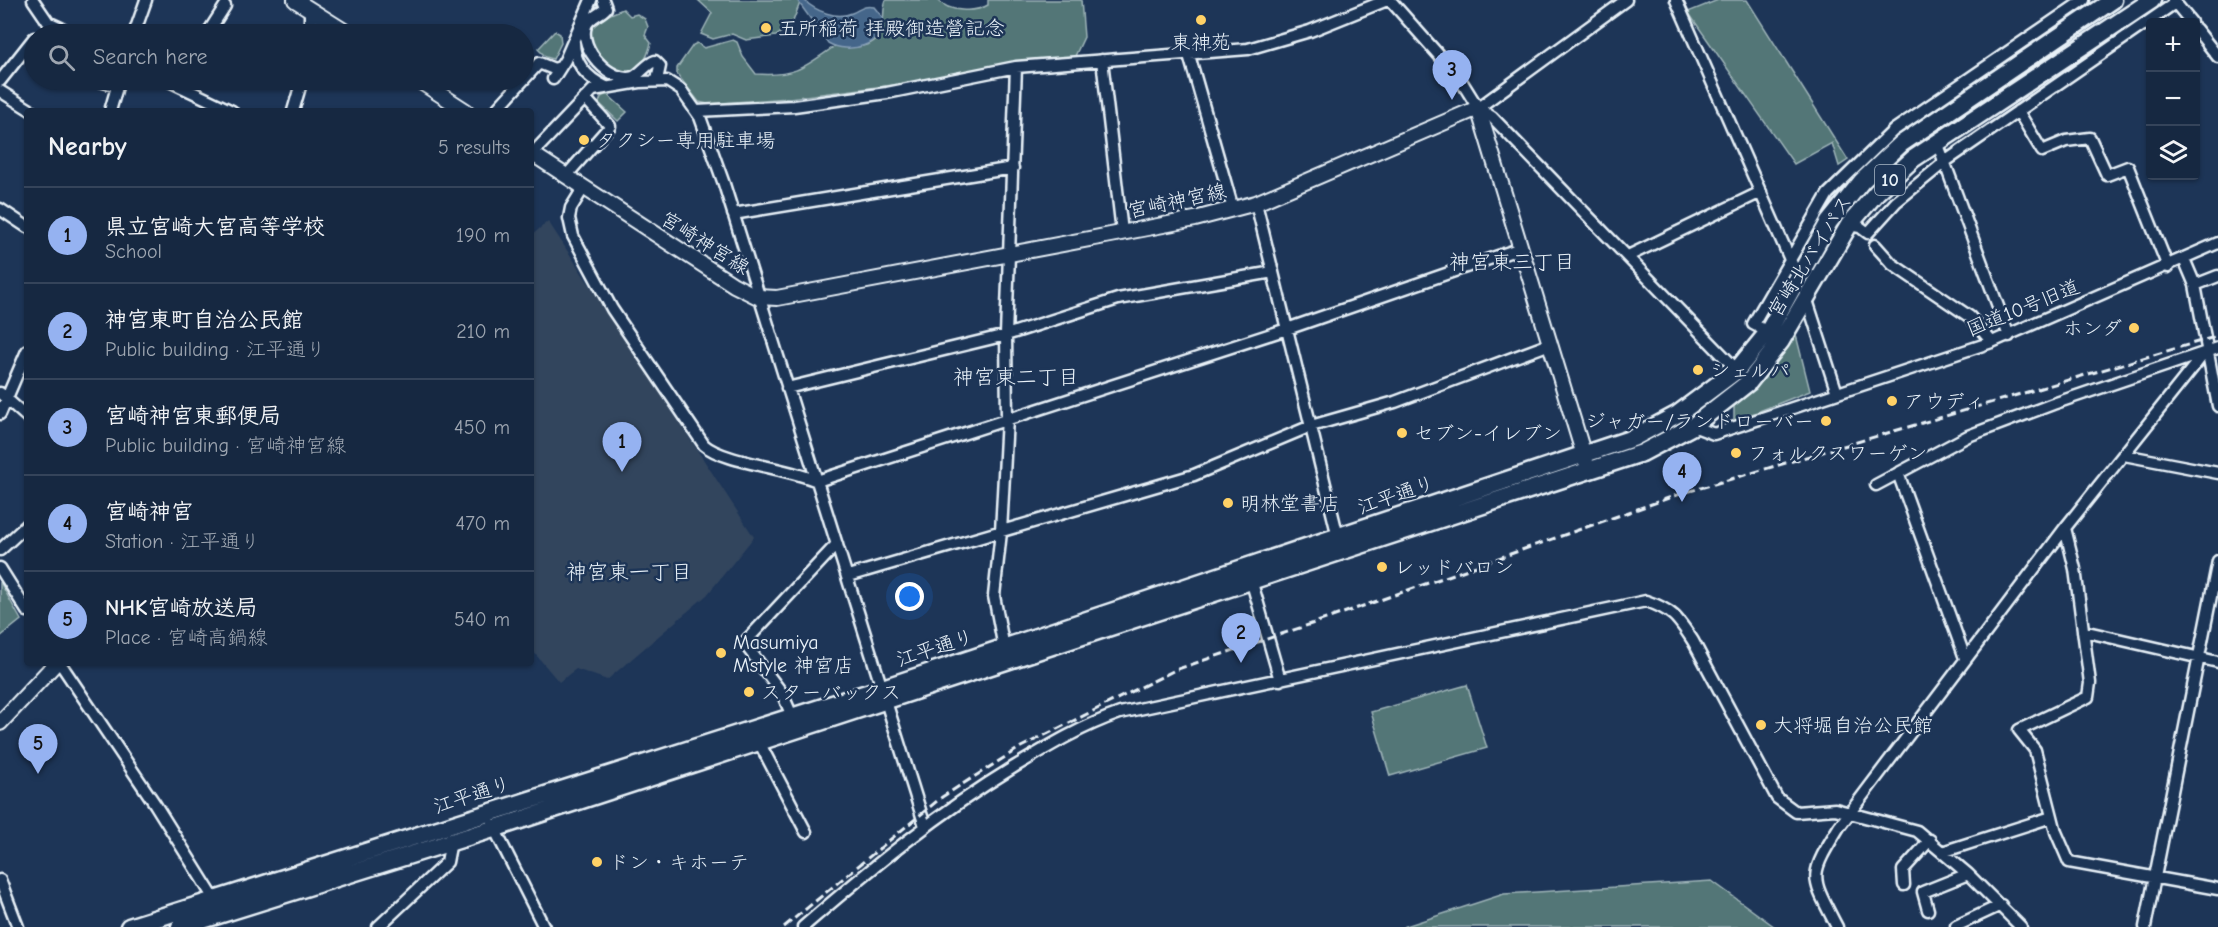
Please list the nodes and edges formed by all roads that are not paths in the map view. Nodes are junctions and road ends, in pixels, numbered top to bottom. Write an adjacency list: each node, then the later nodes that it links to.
1 (33, 0): 16 (street)
2 (146, 0): 18 (street)
3 (295, 0): 14 (main road)
4 (591, 0): 23 (street)
5 (603, 0): 34 (street)
6 (1388, 0): 26 (street); 49 (street)
7 (1626, 0): 49 (street)
8 (1676, 0): 59 (street)
9 (2084, 0): 72 (street)
10 (2113, 0): 77 (highway, 宮崎北バイパス / 10)
11 (2152, 0): 52 (highway, 宮崎北バイパス / 10)
12 (2174, 2): 15 (street); 51 (street)
13 (225, 6): 19 (street)
14 (310, 9): 20 (street); 21 (main road)
15 (2188, 18)
16 (48, 22): 17 (street)
17 (52, 24)
18 (138, 24)
19 (213, 24)
20 (310, 24)
21 (333, 24)
22 (2200, 34): 27 (street)
23 (574, 38): 29 (street); 35 (street)
24 (24, 51): 25 (street)
25 (22, 54): 33 (street)
26 (1189, 55): 28 (street); 62 (street)
27 (2218, 57)
28 (1102, 60): 30 (street); 66 (street)
29 (560, 67): 31 (street); 32 (street)
30 (1016, 67): 50 (street); 56 (street)
31 (534, 68)
32 (553, 79)
33 (0, 81)
34 (662, 81): 35 (street); 50 (street)
35 (606, 87): 42 (street)
36 (116, 90): 44 (street)
37 (191, 90): 45 (street)
38 (299, 90): 46 (street)
39 (433, 90): 47 (main road)
40 (514, 90): 48 (street)
41 (0, 91): 43 (street)
42 (589, 94): 53 (street); 57 (street)
43 (27, 108)
44 (111, 108)
45 (226, 108)
46 (294, 108)
47 (461, 108)
48 (498, 108)
49 (1478, 108): 60 (main road, 宮崎神宮線); 69 (main road); 71 (street)
50 (697, 111): 63 (street)
51 (2018, 111): 55 (street); 74 (street)
52 (1937, 142): 55 (street); 65 (highway, 宮崎北バイパス / 10)
53 (534, 151)
54 (534, 156): 57 (main road, 宮崎神宮線)
55 (1946, 161): 65 (street); 84 (street)
56 (1013, 168): 63 (street); 70 (street)
57 (566, 176): 58 (main road, 宮崎神宮線)
58 (584, 187): 79 (main road, 宮崎神宮線); 105 (street)
59 (1761, 192): 71 (street); 72 (street)
60 (1256, 203): 62 (main road, 宮崎神宮線); 75 (street)
61 (0, 209): 64 (street)
62 (1233, 209): 66 (main road, 宮崎神宮線)
63 (733, 214): 79 (street)
64 (24, 225)
65 (1849, 225): 80 (highway, 宮崎北バイパス / 10)
66 (1122, 232): 70 (main road, 宮崎神宮線)
67 (2218, 243): 73 (street, 国道10号旧道)
68 (1875, 245): 85 (street)
69 (1521, 248): 81 (street); 86 (main road)
70 (1010, 252): 79 (main road, 宮崎神宮線); 83 (street)
71 (1628, 256): 90 (street)
72 (1790, 258): 77 (street); 82 (street)
73 (2184, 260): 74 (street, 国道10号旧道); 78 (street)
74 (2168, 267): 84 (street, 国道10号旧道)
75 (1273, 272): 81 (street); 83 (street)
76 (2218, 276): 78 (street)
77 (1799, 279): 80 (street); 82 (highway, 宮崎北バイパス / 10)
78 (2195, 285): 88 (street)
79 (758, 297): 91 (street)
80 (1807, 298): 92 (street); 100 (highway, 宮崎北バイパス / 10)
81 (1287, 329): 98 (street); 99 (street)
82 (1768, 332): 90 (highway, 宮崎北バイパス / 10)
83 (1006, 335): 91 (street); 98 (street)
84 (2009, 336): 85 (street, 国道10号旧道)
85 (1992, 342): 92 (street, 国道10号旧道)
86 (1550, 344): 99 (street); 102 (main road)
87 (2218, 348): 88 (street)
88 (2206, 351): 94 (street); 101 (street); 103 (street)
89 (24, 357): 93 (street)
90 (1737, 370): 97 (highway, 宮崎北バイパス / 10)
91 (787, 388): 105 (street)
92 (1837, 393): 100 (street, 国道10号旧道)
93 (3, 397): 95 (street); 96 (street)
94 (2218, 406)
95 (0, 414)
96 (24, 414)
97 (1678, 414): 102 (highway, 江平通り / 10)
98 (1007, 418): 105 (street); 109 (street)
99 (1311, 426): 109 (street); 110 (street)
100 (1693, 426): 102 (highway, 江平通り / 10)
101 (2124, 455): 104 (street); 108 (street)
102 (1586, 462): 110 (highway, 江平通り / 10); 115 (highway, 江平通り / 10)
103 (1898, 473): 106 (street); 120 (street)
104 (2218, 474)
105 (817, 481): 111 (street)
106 (1876, 485)
107 (24, 528): 112 (street)
108 (2065, 528): 118 (street); 120 (street)
109 (1001, 532): 116 (street); 119 (street)
110 (1338, 537): 115 (highway, 江平通り / 10)
111 (837, 544): 116 (street); 127 (street)
112 (0, 550)
113 (2218, 561): 121 (street)
114 (0, 568): 117 (street)
115 (1249, 574): 119 (highway, 江平通り / 10); 125 (street); 126 (highway, 江平通り / 10)
116 (848, 576): 126 (street)
117 (24, 606)
118 (2083, 631): 121 (street); 132 (street)
119 (1004, 648): 126 (highway, 江平通り / 10)
120 (1965, 658): 131 (street)
121 (2200, 658): 122 (street); 140 (street)
122 (2218, 662)
123 (55, 666): 128 (main road)
124 (60, 666): 145 (street)
125 (1280, 680): 131 (street); 133 (street)
126 (885, 694): 127 (highway, 江平通り / 10); 129 (highway, 江平通り / 10); 133 (street)
127 (792, 716): 130 (highway, 江平通り / 10)
128 (0, 723)
129 (759, 742): 134 (highway, 江平通り / 10); 135 (street)
130 (489, 812): 134 (street); 145 (highway, 江平通り / 10)
131 (1849, 813): 136 (street); 155 (street)
132 (2052, 817): 138 (street); 140 (street)
133 (925, 826): 154 (street)
134 (493, 829): 137 (highway, 江平通り / 10); 153 (street)
135 (806, 832)
136 (1930, 840): 138 (street); 142 (street)
137 (451, 841): 145 (highway, 江平通り / 10); 147 (street)
138 (1941, 852): 139 (street)
139 (1968, 874): 144 (street); 146 (street)
140 (2156, 876): 143 (street); 157 (street)
141 (0, 880): 149 (street)
142 (1904, 885)
143 (2218, 889)
144 (2001, 905): 148 (street); 156 (street)
145 (218, 907): 150 (highway, 江平通り / 10); 151 (highway, 江平通り / 10)
146 (1928, 910)
147 (389, 923): 152 (street)
148 (1956, 926)
149 (18, 927)
150 (129, 927)
151 (180, 927)
152 (378, 927)
153 (544, 927)
154 (803, 927)
155 (1837, 927)
156 (2021, 927)
157 (2145, 927)

